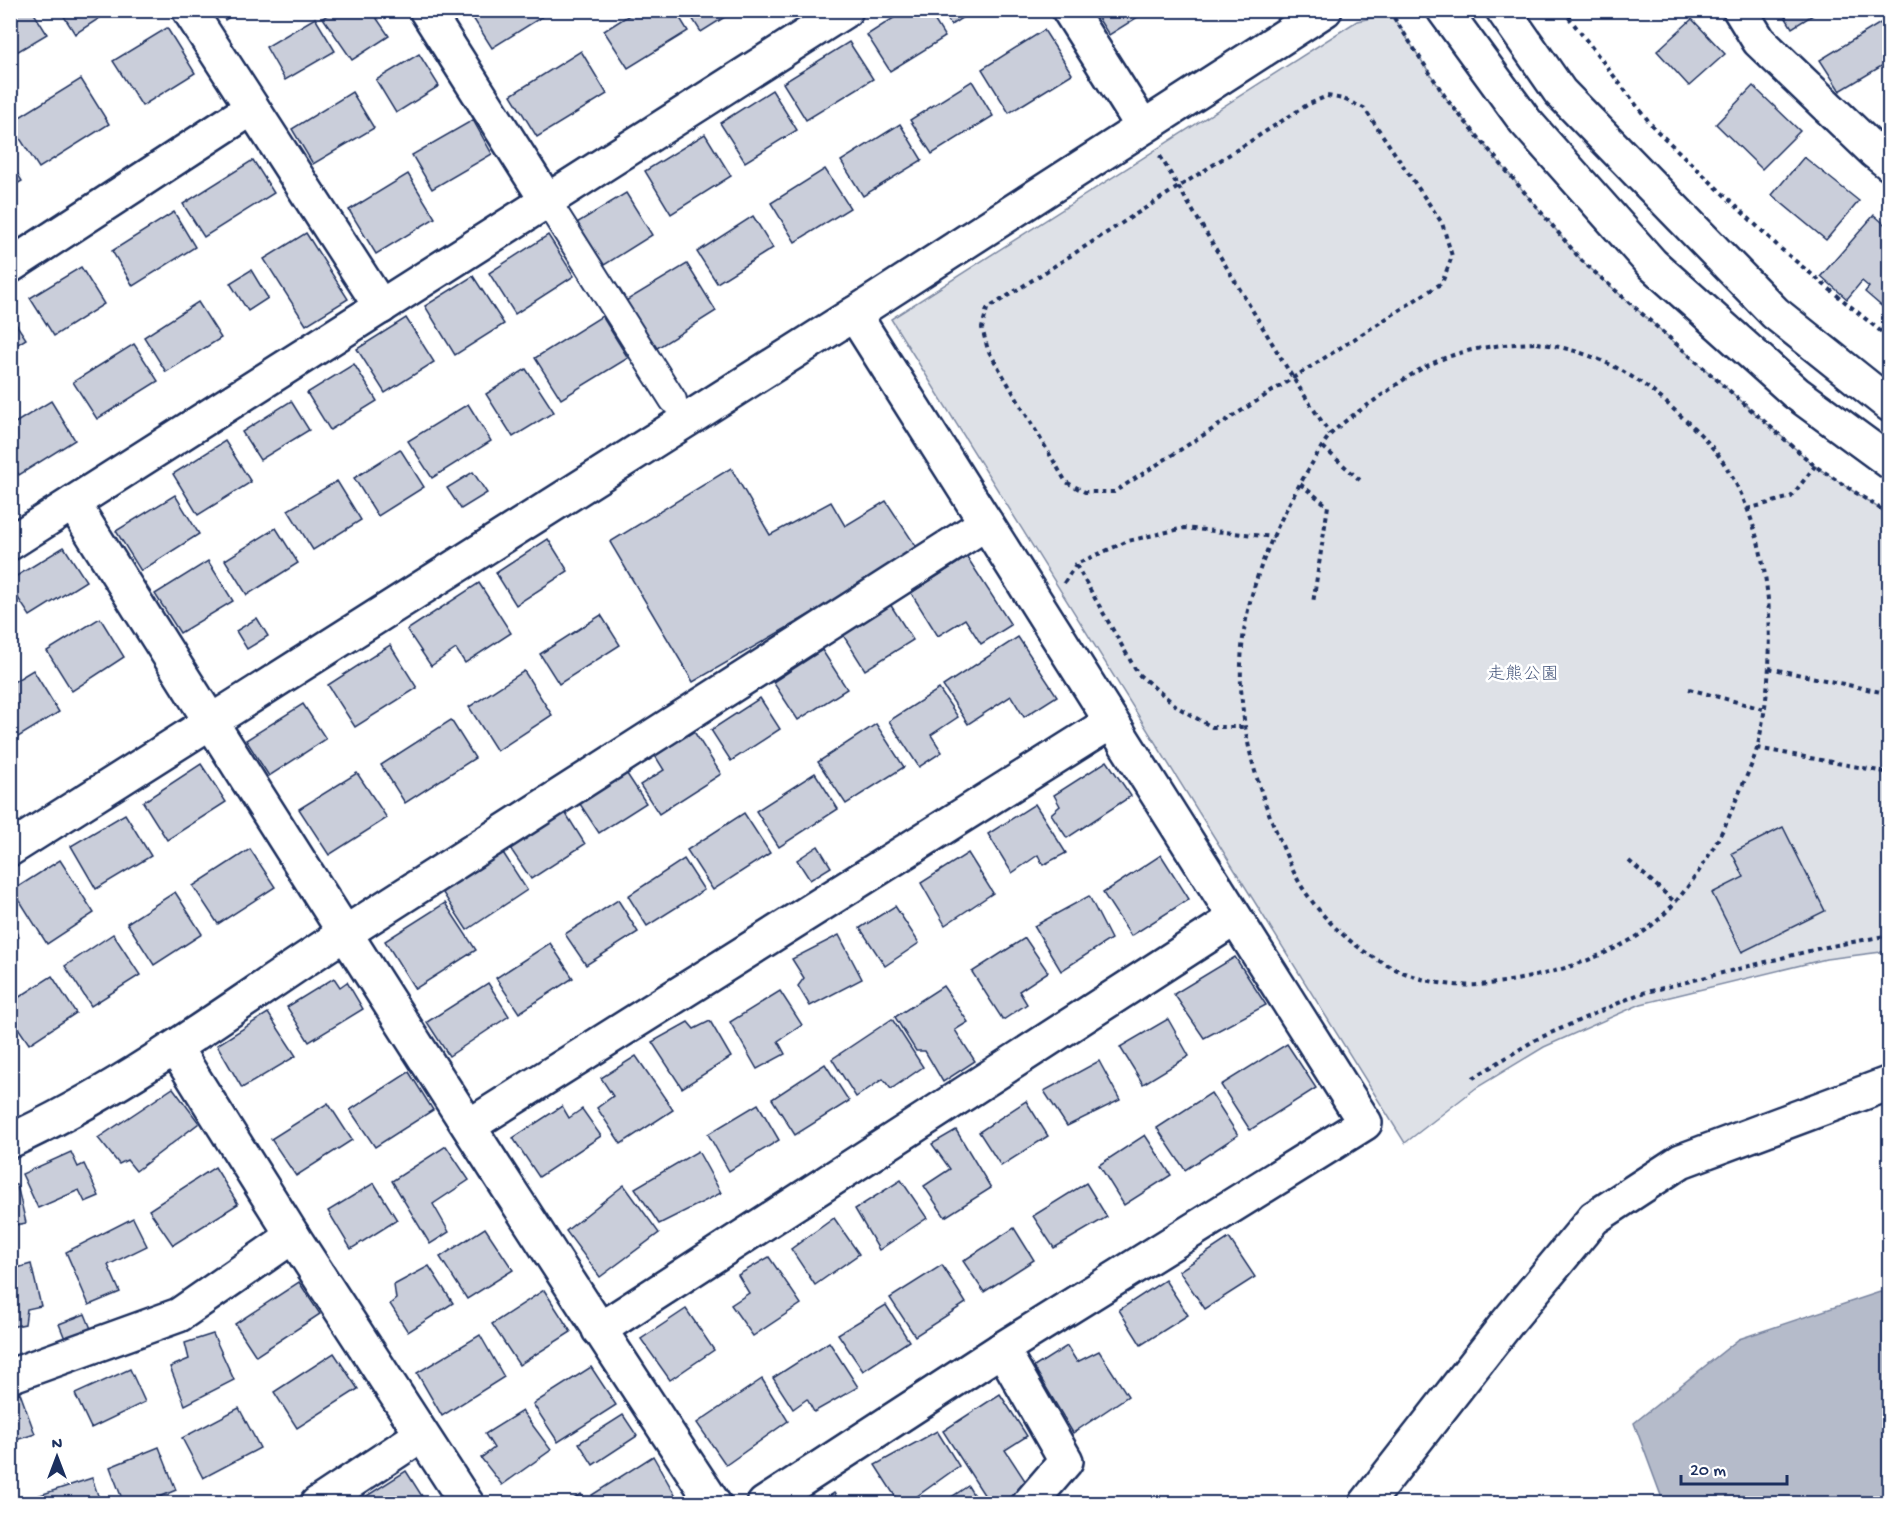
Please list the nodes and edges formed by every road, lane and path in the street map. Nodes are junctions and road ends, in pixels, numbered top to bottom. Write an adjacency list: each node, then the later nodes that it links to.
1 (189, 10): 10 (street)
2 (426, 10): 14 (street)
3 (846, 10): 14 (street)
4 (1069, 10): 11 (street)
5 (1325, 10): 11 (street)
6 (1444, 10): 24 (street)
7 (1503, 10): 21 (street)
8 (1563, 10): 18 (path)
9 (1740, 10): 12 (street)
10 (252, 108): 15 (street); 16 (street)
11 (1143, 128): 13 (path); 17 (street)
12 (1885, 153)
13 (1177, 188): 19 (path); 19 (path); 19 (path)
14 (547, 201): 16 (street); 20 (street)
15 (10, 266)
16 (381, 307): 28 (street)
17 (854, 314): 30 (street); 41 (street)
18 (1890, 339)
19 (1293, 378): 22 (path)
20 (673, 400)
21 (1890, 405)
22 (1330, 434): 23 (path); 29 (path)
23 (1323, 447): 26 (path); 27 (path)
24 (1890, 462)
25 (1815, 466): 29 (path)
26 (1361, 481)
27 (1300, 484): 31 (path); 34 (path)
28 (73, 503): 32 (street); 41 (street)
29 (1747, 509): 36 (path)
30 (986, 524): 35 (street); 49 (street)
31 (1274, 537): 33 (path); 42 (path)
32 (10, 543)
33 (1076, 564): 35 (path); 42 (path)
34 (1313, 603)
35 (1044, 615): 40 (street)
36 (1769, 668): 38 (path); 39 (path)
37 (1689, 689): 39 (path)
38 (1890, 694)
39 (1763, 709): 43 (path)
40 (1111, 722): 48 (street); 54 (street)
41 (211, 723): 45 (street); 49 (street)
42 (1245, 727): 47 (path)
43 (1757, 748): 44 (path); 47 (path)
44 (1890, 773)
45 (10, 849)
46 (1629, 861): 47 (path)
47 (1676, 903)
48 (1234, 919): 57 (street); 58 (street)
49 (346, 933): 51 (street); 54 (street)
50 (1890, 935): 52 (path)
51 (175, 1048): 55 (street); 56 (street)
52 (1473, 1078)
53 (1890, 1083): 66 (street)
54 (469, 1126): 57 (street)
55 (10, 1141)
56 (293, 1236): 59 (street); 60 (street)
57 (599, 1330): 63 (street)
58 (1002, 1349): 64 (street); 65 (street)
59 (10, 1377)
60 (421, 1435): 61 (street); 62 (street)
61 (317, 1503)
62 (466, 1503)
63 (714, 1503)
64 (764, 1503)
65 (1029, 1503)
66 (1366, 1503)

